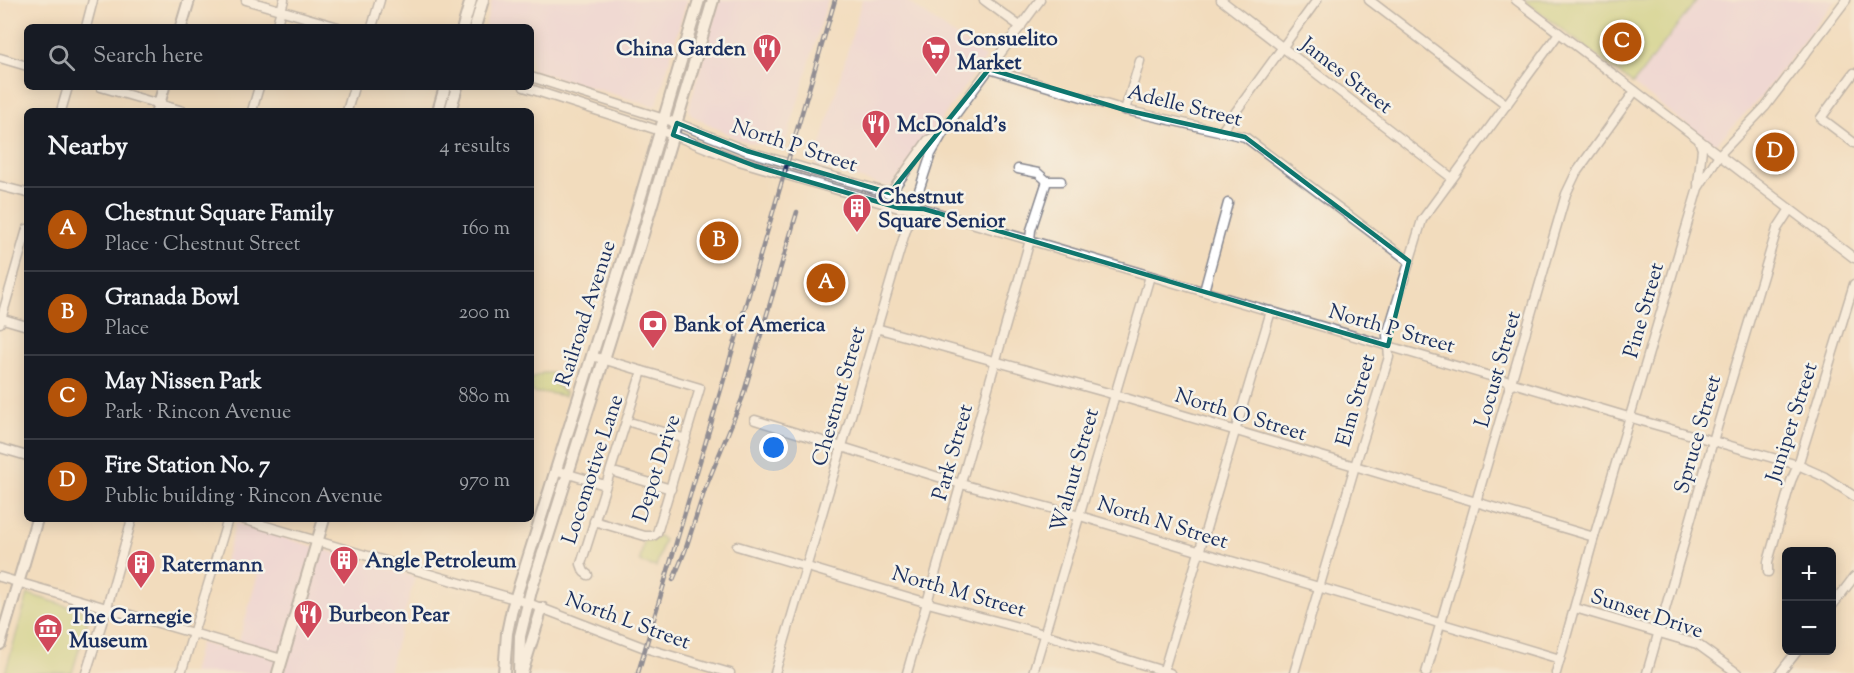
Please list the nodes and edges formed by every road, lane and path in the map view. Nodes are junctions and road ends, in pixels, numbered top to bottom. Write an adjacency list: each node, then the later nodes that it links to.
1 (93, 0): 18 (street)
2 (189, 0): 19 (main road)
3 (246, 0): 17 (street)
4 (284, 0): 17 (street)
5 (380, 0): 22 (street)
6 (471, 0): 23 (main road)
7 (483, 0): 24 (main road)
8 (699, 0): 51 (main road, Railroad Avenue)
9 (713, 0): 52 (main road, Railroad Avenue)
10 (984, 0): 25 (street)
11 (1040, 0): 25 (street)
12 (1221, 0): 27 (street, James Street)
13 (1317, 0): 27 (street)
14 (1369, 0): 43 (street)
15 (1516, 0): 26 (street)
16 (1846, 0): 59 (street, Pine Street)
17 (281, 10): 20 (street); 21 (street)
18 (87, 24)
19 (183, 24)
20 (277, 24)
21 (328, 24)
22 (373, 24)
23 (464, 24)
24 (476, 24)
25 (1021, 27): 31 (street)
26 (1559, 33): 42 (street); 43 (street, Elm Street)
27 (1282, 47): 54 (street); 61 (street, James Street)
28 (0, 58): 30 (street)
29 (1140, 61): 50 (street)
30 (24, 65)
31 (989, 69): 50 (street, Adelle Street); 55 (street)
32 (1854, 73): 58 (street)
33 (534, 78): 51 (street, North P Street)
34 (67, 90): 45 (street)
35 (110, 90): 44 (street)
36 (163, 90): 44 (main road)
37 (258, 90): 46 (street)
38 (353, 90): 47 (street)
39 (444, 90): 48 (main road)
40 (456, 90): 49 (main road)
41 (533, 90): 53 (street, North P Street)
42 (1635, 91): 57 (street); 87 (street, Locust Street)
43 (1507, 105): 61 (street, Elm Street)
44 (158, 107)
45 (62, 108)
46 (253, 108)
47 (348, 108)
48 (439, 108)
49 (451, 108)
50 (1125, 110): 54 (street, Adelle Street)
51 (664, 119): 52 (street, North P Street); 53 (main road, Railroad Avenue)
52 (677, 123): 56 (main road, Railroad Avenue); 67 (street, North P Street)
53 (660, 131): 56 (street, North P Street); 83 (main road, Railroad Avenue)
54 (1221, 132): 74 (street, Adelle Street)
55 (943, 133): 67 (street); 69 (street, Chestnut Street)
56 (673, 135): 69 (street, North P Street); 84 (main road, Railroad Avenue)
57 (1699, 140): 59 (street); 65 (street)
58 (1854, 143)
59 (1719, 155): 65 (street, Pine Street); 70 (street)
60 (1018, 169): 62 (street)
61 (1452, 178): 74 (street, Elm Street)
62 (1047, 181): 63 (street); 72 (street, Park Street)
63 (1061, 181)
64 (0, 186): 66 (street)
65 (1698, 188): 89 (street, Pine Street)
66 (24, 192)
67 (888, 192): 69 (street, North P Street)
68 (1228, 203): 77 (street)
69 (914, 207): 72 (street, North P Street); 81 (street, Chestnut Street)
70 (1790, 209): 73 (street); 94 (street, Spruce Street)
71 (24, 239): 79 (street)
72 (1030, 240): 75 (street, North P Street); 85 (street, Park Street)
73 (1854, 258)
74 (1409, 261): 82 (street, Elm Street)
75 (1150, 276): 77 (street, North P Street); 88 (street, Walnut Street)
76 (1854, 284): 98 (street, Juniper Street)
77 (1204, 291): 78 (street, North P Street)
78 (1270, 311): 82 (street, North P Street); 92 (street)
79 (0, 320): 80 (street)
80 (24, 325)
81 (876, 328): 85 (street, North O Street); 96 (street, Chestnut Street)
82 (1388, 346): 87 (street, North P Street); 99 (street, Elm Street)
83 (592, 356): 84 (street); 100 (main road, Railroad Avenue)
84 (604, 360): 86 (street); 101 (main road, Railroad Avenue)
85 (996, 361): 88 (street, North O Street); 103 (street, Park Street)
86 (642, 371): 93 (street, Depot Drive); 104 (street, Locomotive Lane)
87 (1512, 382): 89 (street, North P Street); 107 (street, Locust Street)
88 (1115, 395): 92 (street, North O Street); 108 (street, Walnut Street)
89 (1630, 418): 94 (street, North P Street); 115 (street, Pine Street)
90 (755, 420): 96 (street, North N Street)
91 (633, 423): 93 (street)
92 (1235, 432): 99 (street, North O Street); 118 (street)
93 (686, 439): 105 (street, Depot Drive)
94 (1713, 441): 98 (street, North P Street); 136 (street, Spruce Street)
95 (0, 448): 97 (street)
96 (841, 448): 103 (street, North N Street); 119 (street, Chestnut Street)
97 (24, 455)
98 (1798, 465): 106 (street, North P Street); 120 (street, Juniper Street)
99 (1355, 466): 107 (street, North O Street); 125 (street, Elm Street)
100 (555, 470): 101 (street); 126 (main road, Railroad Avenue)
101 (567, 473): 104 (street); 128 (main road, Railroad Avenue)
102 (617, 473): 105 (street)
103 (961, 484): 108 (street, North N Street); 129 (street, Park Street)
104 (605, 485): 109 (street, Locomotive Lane)
105 (671, 489): 109 (street, Depot Drive)
106 (1854, 496)
107 (1476, 501): 115 (street, North O Street); 133 (street, Locust Street)
108 (1080, 516): 118 (street, North N Street); 135 (street, Walnut Street)
109 (594, 521): 121 (street, Locomotive Lane)
110 (36, 522): 124 (main road)
111 (131, 522): 130 (street)
112 (227, 522): 134 (street)
113 (252, 522): 116 (street, North L Street)
114 (323, 522): 116 (main road)
115 (1594, 537): 132 (street, Pine Street)
116 (318, 541): 126 (street, North L Street); 139 (main road)
117 (737, 546): 119 (street, North M Street)
118 (1198, 551): 125 (street, North N Street); 141 (street)
119 (806, 565): 129 (street, North M Street); 148 (street, Chestnut Street)
120 (1768, 572)
121 (588, 575)
122 (0, 577): 124 (street)
123 (1853, 581): 127 (street)
124 (18, 582): 130 (street); 137 (main road)
125 (1319, 588): 133 (street, North N Street); 151 (street, Elm Street)
126 (515, 599): 128 (street, North L Street); 145 (main road, Railroad Avenue)
127 (1836, 601)
128 (528, 603): 131 (street, North L Street); 146 (main road, Railroad Avenue)
129 (928, 603): 135 (street, North M Street); 149 (street, Park Street)
130 (107, 607): 134 (street); 142 (street)
131 (542, 608): 146 (main road); 147 (street, North L Street)
132 (1575, 608): 136 (street, Sunset Drive); 140 (street, Pine Street)
133 (1440, 624): 140 (street, North N Street); 152 (street, Locust Street)
134 (193, 633): 139 (street); 143 (street)
135 (1044, 634): 141 (street, North M Street); 150 (street, Walnut Street)
136 (1658, 634): 154 (street, Spruce Street); 155 (street, Sunset Drive)
137 (0, 644)
138 (1794, 655): 156 (street)
139 (282, 659): 144 (main road)
140 (1560, 659): 153 (street, Pine Street)
141 (1165, 672)
142 (86, 673)
143 (181, 673)
144 (278, 673)
145 (504, 673)
146 (520, 673)
147 (730, 673)
148 (776, 673)
149 (907, 673)
150 (1033, 673)
151 (1294, 673)
152 (1426, 673)
153 (1556, 673)
154 (1647, 673)
155 (1737, 673)
156 (1780, 673)

